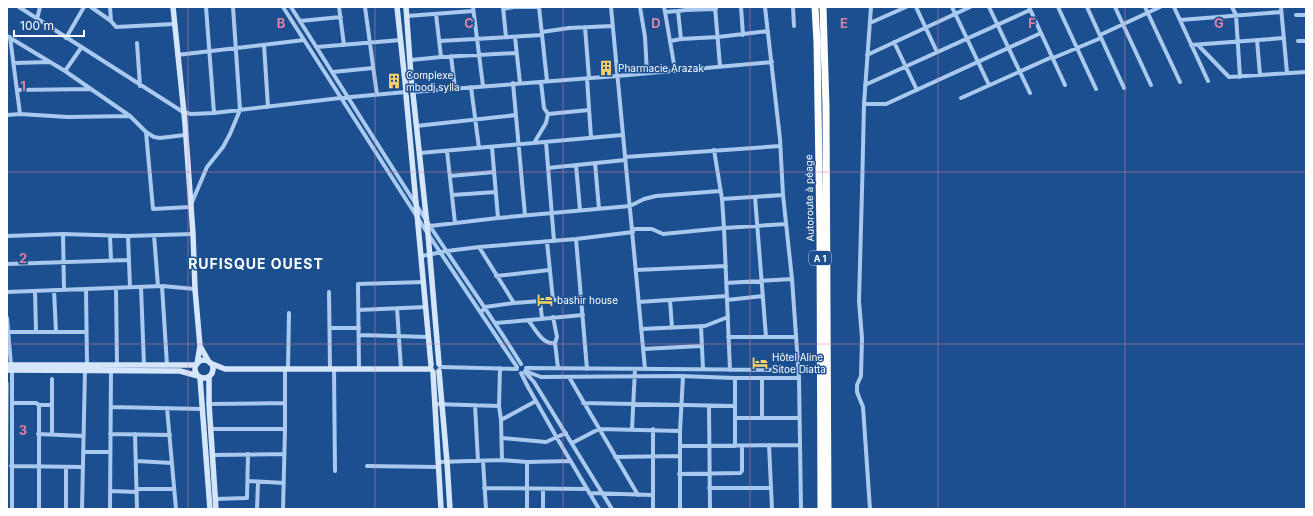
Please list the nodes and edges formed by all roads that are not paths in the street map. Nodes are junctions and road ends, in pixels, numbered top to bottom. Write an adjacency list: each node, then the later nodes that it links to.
1 (19, 7): 54 (street)
2 (40, 7): 54 (street)
3 (84, 7): 77 (street)
4 (91, 7): 57 (street)
5 (110, 7): 57 (street)
6 (172, 7): 59 (street)
7 (206, 7): 102 (street)
8 (233, 7): 99 (street)
9 (283, 7): 82 (street)
10 (291, 7): 56 (street)
11 (340, 7): 53 (street)
12 (365, 7): 89 (street)
13 (397, 7): 67 (street)
14 (406, 7): 52 (street)
15 (539, 7): 37 (street); 70 (street)
16 (611, 7): 62 (street)
17 (640, 7): 124 (street)
18 (741, 7): 71 (street)
19 (765, 7): 66 (street)
20 (793, 7): 63 (street)
21 (815, 7): 431 (highway, Autoroute à péage / A 1)
22 (823, 7): 432 (highway, A 1)
23 (871, 7): 58 (street)
24 (906, 7): 58 (street)
25 (916, 7): 65 (street)
26 (952, 7): 48 (street)
27 (970, 7): 48 (street)
28 (990, 7): 60 (street)
29 (1058, 7): 101 (street)
30 (1086, 7): 74 (street)
31 (1115, 7): 61 (street)
32 (1145, 7): 46 (street)
33 (1160, 7): 46 (street)
34 (1174, 7): 55 (street)
35 (1232, 7): 50 (street)
36 (1271, 7): 45 (street)
37 (503, 8): 73 (street)
38 (686, 8): 39 (street); 44 (street)
39 (715, 8): 76 (street)
40 (1029, 8): 60 (street); 69 (street)
41 (473, 9): 47 (street); 78 (street)
42 (664, 9): 44 (street); 86 (street)
43 (1281, 9): 45 (street); 80 (street)
44 (678, 11): 81 (street)
45 (1274, 12): 50 (street)
46 (1148, 13): 61 (street); 133 (street)
47 (436, 14): 52 (street); 85 (street)
48 (956, 14): 65 (street); 79 (street)
49 (1306, 14): 51 (street)
50 (1236, 15): 55 (street); 91 (street)
51 (1296, 15)
52 (406, 16): 68 (street)
53 (341, 17): 56 (street); 94 (street)
54 (37, 19): 77 (street)
55 (1180, 20): 95 (street)
56 (300, 21): 97 (street)
57 (111, 22): 59 (street)
58 (870, 23): 107 (street)
59 (174, 24): 105 (street)
60 (998, 24): 79 (street); 100 (street)
61 (1123, 24): 74 (street); 139 (street)
62 (612, 26): 64 (street); 127 (street)
63 (794, 26)
64 (585, 27): 70 (street); 129 (street)
65 (926, 28): 90 (street); 103 (street)
66 (768, 31): 71 (street); 113 (street)
67 (399, 32): 68 (street); 83 (street)
68 (408, 32): 111 (street)
69 (1041, 33): 100 (street); 110 (street)
70 (542, 34): 75 (street); 130 (street)
71 (743, 35): 76 (street)
72 (9, 36): 112 (street); 115 (street)
73 (506, 36): 75 (street); 78 (street)
74 (1100, 36): 101 (street); 144 (street)
75 (516, 37): 104 (street)
76 (718, 37): 81 (street); 116 (street)
77 (66, 38): 98 (street)
78 (477, 38): 85 (street); 106 (street)
79 (967, 38): 103 (street); 114 (street)
80 (1284, 38): 84 (street); 125 (street)
81 (681, 39): 86 (street)
82 (304, 40): 93 (street); 153 (street)
83 (401, 40): 89 (street); 149 (street)
84 (1257, 40): 91 (street); 126 (street)
85 (440, 41): 109 (street)
86 (670, 41): 119 (street)
87 (1298, 41): 88 (street)
88 (1306, 41)
89 (370, 42): 94 (street); 118 (street)
90 (894, 42): 107 (street); 117 (street)
91 (1238, 42): 96 (street); 128 (street)
92 (137, 43): 140 (street)
93 (264, 45): 99 (street); 156 (street)
94 (344, 45): 97 (street)
95 (1192, 45): 96 (street); 131 (street)
96 (1198, 45): 128 (street)
97 (317, 47): 122 (street)
98 (81, 48): 120 (street); 140 (street)
99 (236, 48): 102 (street); 157 (street)
100 (1008, 48): 114 (street); 121 (street)
101 (1077, 48): 110 (street); 146 (street)
102 (209, 50): 105 (street); 161 (street)
103 (937, 52): 117 (street)
104 (517, 53): 106 (street); 135 (street)
105 (177, 55): 159 (street)
106 (479, 55): 108 (street); 141 (street)
107 (867, 55): 136 (street)
108 (452, 56): 109 (street); 143 (street)
109 (441, 57): 111 (street)
110 (1052, 58): 121 (street); 138 (street)
111 (411, 60): 149 (street)
112 (50, 62): 115 (street); 120 (street)
113 (772, 62): 116 (street); 175 (street)
114 (978, 62): 137 (street); 148 (street)
115 (14, 63): 147 (street)
116 (720, 66): 119 (street)
117 (906, 67): 136 (street); 148 (street)
118 (373, 68): 122 (street); 151 (street)
119 (675, 70): 124 (street)
120 (65, 71): 145 (street)
121 (1020, 71): 137 (street); 150 (street)
122 (333, 72): 152 (street)
123 (1306, 72): 125 (street)
124 (647, 73): 127 (street)
125 (1287, 73): 126 (street)
126 (1260, 75): 128 (street)
127 (617, 76): 129 (street); 170 (street)
128 (1240, 77)
129 (588, 78): 130 (street); 158 (street)
130 (547, 81): 132 (street)
131 (1208, 81)
132 (541, 82): 135 (street); 162 (street)
133 (1180, 82)
134 (513, 83): 135 (street); 141 (street); 164 (street)
135 (520, 83)
136 (866, 85): 155 (street)
137 (989, 85): 154 (street)
138 (1065, 85)
139 (1151, 85)
140 (140, 86): 159 (street)
141 (483, 86): 142 (street)
142 (471, 87): 143 (street); 166 (street)
143 (455, 88): 149 (street)
144 (1124, 88)
145 (91, 89): 147 (street); 165 (street)
146 (1096, 89)
147 (17, 90): 160 (street)
148 (917, 90): 155 (street)
149 (410, 92): 151 (street); 167 (street); 188 (street)
150 (1030, 93)
151 (377, 95): 152 (street)
152 (349, 97): 153 (street); 195 (street)
153 (340, 98): 156 (street); 203 (street)
154 (961, 98)
155 (864, 104): 433 (street)
156 (268, 107): 157 (street)
157 (240, 110): 161 (street); 197 (street)
158 (589, 110): 162 (street); 171 (street)
159 (183, 112): 161 (street); 169 (street)
160 (20, 114): 163 (street); 165 (street)
161 (214, 114)
162 (548, 114): 173 (street)
163 (7, 115)
164 (516, 115): 166 (street); 174 (street)
165 (130, 116): 168 (street)
166 (476, 120): 167 (street); 177 (street)
167 (416, 126): 180 (street)
168 (146, 132): 169 (street); 197 (street)
169 (185, 135): 197 (street)
170 (622, 135): 171 (street); 181 (street)
171 (591, 138): 172 (street)
172 (546, 142): 173 (street); 184 (street)
173 (534, 143): 174 (street)
174 (518, 144): 176 (street); 201 (street)
175 (780, 146): 178 (street); 192 (street)
176 (492, 147): 177 (street); 185 (street)
177 (479, 148): 179 (street)
178 (714, 150): 181 (street); 189 (street)
179 (447, 151): 180 (street); 186 (street)
180 (420, 153): 187 (street)
181 (625, 158): 182 (street); 196 (street)
182 (595, 163): 183 (street); 198 (street)
183 (576, 165): 184 (street); 199 (street)
184 (548, 168): 200 (street)
185 (494, 172): 186 (street); 190 (street)
186 (450, 176): 191 (street)
187 (422, 178): 188 (street); 205 (street)
188 (414, 179): 195 (street)
189 (720, 191): 194 (street); 196 (street)
190 (496, 192): 191 (street); 202 (street)
191 (452, 195): 204 (street)
192 (783, 195): 193 (street); 206 (street)
193 (755, 197): 194 (street); 207 (street)
194 (722, 199): 208 (street)
195 (417, 206): 203 (street); 205 (street)
196 (630, 206): 198 (street); 209 (street)
197 (190, 207): 211 (street)
198 (599, 209): 199 (street)
199 (580, 210): 200 (street)
200 (552, 213): 201 (street); 218 (street)
201 (525, 215): 202 (street)
202 (498, 218): 204 (street)
203 (419, 219): 212 (street); 224 (street)
204 (455, 223): 205 (street)
205 (428, 224): 212 (street); 221 (street)
206 (786, 224): 207 (street); 233 (street)
207 (758, 226): 208 (street); 234 (street)
208 (724, 228): 209 (street); 229 (street)
209 (632, 231): 217 (street); 231 (street)
210 (63, 234): 214 (street); 215 (street); 227 (street)
211 (193, 234): 213 (street); 242 (street)
212 (428, 234): 222 (street); 223 (street)
213 (154, 235): 216 (street); 237 (street)
214 (7, 236)
215 (110, 236): 216 (street); 226 (street)
216 (128, 236): 225 (street)
217 (576, 239): 218 (street); 249 (street)
218 (554, 241): 219 (street)
219 (547, 242): 220 (street); 230 (street)
220 (479, 247): 221 (street); 232 (street)
221 (447, 251): 222 (street); 257 (street)
222 (440, 252): 223 (street); 261 (street)
223 (430, 255): 224 (street); 296 (street)
224 (422, 256): 235 (street)
225 (129, 260): 226 (street); 238 (street)
226 (112, 261): 227 (street)
227 (64, 262): 228 (street); 244 (street)
228 (7, 264)
229 (726, 266): 231 (street); 236 (street)
230 (549, 270): 232 (street); 251 (street)
231 (636, 270): 254 (street)
232 (496, 276): 255 (street)
233 (792, 279): 234 (street); 283 (street)
234 (762, 281): 236 (street); 248 (street)
235 (424, 282): 256 (street); 259 (street)
236 (726, 283): 250 (street)
237 (160, 286): 239 (street); 242 (street); 292 (street)
238 (130, 287): 239 (street); 240 (street)
239 (141, 287): 291 (street)
240 (116, 288): 241 (street); 290 (street)
241 (86, 289): 244 (street); 277 (street)
242 (195, 289): 285 (street)
243 (54, 290): 244 (street); 245 (street); 276 (street)
244 (64, 290)
245 (35, 291): 246 (street); 275 (street)
246 (7, 292)
247 (329, 292): 270 (street)
248 (763, 296): 250 (street); 280 (street)
249 (582, 298): 251 (street); 262 (street)
250 (727, 298): 252 (street); 264 (street)
251 (552, 300): 253 (street)
252 (670, 300): 254 (street); 272 (street)
253 (540, 301): 255 (street); 266 (street)
254 (639, 302): 273 (street)
255 (514, 303): 257 (street)
256 (426, 307): 258 (street); 281 (street)
257 (485, 307): 261 (street); 268 (street)
258 (396, 308): 259 (street); 279 (street)
259 (358, 310): 271 (street)
260 (289, 313): 299 (street)
261 (481, 313): 293 (street)
262 (583, 315): 263 (street); 303 (street)
263 (554, 317): 266 (street); 284 (street)
264 (728, 317): 269 (street); 282 (street)
265 (7, 318): 274 (street)
266 (542, 318): 267 (street)
267 (528, 320): 268 (street); 284 (street)
268 (496, 323): 293 (street)
269 (701, 326): 272 (street); 286 (street)
270 (330, 328): 271 (street); 300 (street)
271 (358, 328): 278 (street)
272 (672, 328): 273 (street)
273 (641, 329): 287 (street)
274 (8, 332): 275 (street); 294 (street)
275 (36, 332): 276 (street)
276 (56, 332): 277 (street)
277 (86, 332): 295 (street)
278 (359, 336): 279 (street); 301 (street)
279 (398, 336): 281 (street); 302 (street)
280 (766, 336): 282 (street); 283 (street)
281 (429, 337): 296 (street)
282 (728, 337): 310 (street)
283 (796, 337): 311 (street)
284 (555, 343): 298 (street)
285 (200, 346): 288 (street); 289 (street)
286 (701, 346): 287 (street); 307 (street)
287 (643, 349): 305 (street)
288 (210, 363): 289 (street); 309 (street); 313 (street)
289 (196, 364): 292 (street); 315 (street)
290 (117, 365): 291 (street); 295 (street)
291 (144, 365): 292 (street)
292 (167, 365)
293 (519, 367): 297 (street); 312 (street); 312 (street)
294 (9, 368): 295 (street); 323 (street)
295 (86, 368): 308 (street); 356 (street)
296 (436, 368): 297 (street); 302 (street); 327 (street); 328 (street)
297 (500, 368): 334 (street)
298 (558, 368): 303 (street); 312 (street)
299 (286, 369): 300 (street); 309 (street); 324 (street)
300 (332, 369): 301 (street); 387 (street)
301 (359, 369): 302 (street)
302 (401, 369)
303 (587, 369): 304 (street)
304 (636, 369): 305 (street); 317 (street)
305 (645, 369): 306 (street)
306 (679, 369): 307 (street); 314 (street)
307 (703, 369): 310 (street)
308 (111, 370): 315 (street); 337 (street)
309 (224, 370): 313 (street)
310 (730, 370): 311 (street)
311 (798, 370): 319 (street)
312 (524, 371): 316 (street); 322 (street); 350 (street)
313 (210, 376): 315 (street); 326 (street)
314 (681, 376): 317 (street); 318 (street); 330 (street)
315 (199, 377): 339 (street)
316 (568, 377): 317 (street); 325 (street)
317 (635, 377): 329 (street)
318 (735, 378): 321 (street); 336 (street)
319 (799, 378): 321 (street); 342 (street)
320 (52, 379): 332 (street)
321 (762, 379): 341 (street)
322 (536, 401): 343 (street); 358 (street)
323 (12, 403): 331 (street); 382 (street)
324 (285, 403): 326 (street); 345 (street)
325 (583, 403): 329 (street); 346 (street)
326 (209, 404): 344 (street)
327 (434, 404): 328 (street); 381 (street)
328 (442, 404): 333 (street); 378 (street)
329 (633, 404): 330 (street); 347 (street)
330 (681, 404): 335 (street); 349 (street)
331 (39, 405): 332 (street); 351 (street)
332 (52, 405): 354 (street)
333 (475, 405): 334 (street); 376 (street)
334 (499, 406): 343 (street)
335 (709, 406): 336 (street); 362 (street)
336 (735, 406): 340 (street)
337 (111, 407): 338 (street); 352 (street)
338 (167, 408): 339 (street); 355 (street)
339 (203, 409): 415 (street)
340 (735, 418): 341 (street); 363 (street)
341 (762, 418): 342 (street)
342 (799, 418): 360 (street)
343 (501, 420): 357 (street)
344 (210, 429): 345 (street); 370 (street)
345 (285, 429): 369 (street)
346 (599, 429): 347 (street); 359 (street); 373 (street)
347 (632, 429): 348 (street)
348 (653, 429): 349 (street); 371 (street)
349 (680, 431): 361 (street)
350 (566, 433): 358 (street); 359 (street)
351 (38, 434): 354 (street); 383 (street)
352 (110, 434): 353 (street); 367 (street)
353 (135, 434): 355 (street); 375 (street)
354 (52, 435): 356 (street)
355 (170, 435): 380 (street)
356 (83, 436): 366 (street)
357 (502, 438): 358 (street); 374 (street)
358 (557, 438): 377 (street)
359 (572, 444): 388 (street)
360 (800, 445): 365 (street); 430 (street)
361 (680, 446): 362 (street); 372 (street)
362 (709, 446): 363 (street); 389 (street)
363 (735, 446): 364 (street)
364 (742, 446): 365 (street); 389 (street)
365 (769, 446): 397 (street)
366 (83, 452): 367 (street); 386 (street)
367 (110, 452): 402 (street)
368 (248, 454): 369 (street); 370 (street); 392 (street)
369 (284, 454): 394 (street)
370 (213, 455): 407 (street)
371 (653, 456): 372 (street); 373 (street); 406 (street)
372 (679, 456): 390 (street)
373 (615, 457): 405 (street)
374 (502, 460): 376 (street); 379 (street)
375 (136, 461): 380 (street); 400 (street)
376 (480, 461): 378 (street); 395 (street)
377 (570, 461): 379 (street); 391 (street)
378 (447, 462): 381 (street); 420 (street)
379 (527, 462): 398 (street)
380 (172, 463): 401 (street)
381 (438, 465): 384 (street); 419 (street)
382 (11, 466): 383 (street); 408 (street)
383 (38, 466): 385 (street); 409 (street)
384 (367, 466)
385 (66, 467): 386 (street); 410 (street)
386 (82, 467): 411 (street)
387 (335, 471)
388 (589, 472): 391 (street); 404 (street)
389 (709, 473): 390 (street); 396 (street)
390 (680, 474): 427 (street)
391 (580, 477): 403 (street)
392 (248, 481): 393 (street); 407 (street)
393 (258, 482): 394 (street); 417 (street)
394 (284, 483): 418 (street)
395 (484, 488): 398 (street); 421 (street)
396 (709, 488): 397 (street); 428 (street)
397 (771, 488): 429 (street)
398 (527, 489): 399 (street); 422 (street)
399 (543, 489): 403 (street); 423 (street)
400 (137, 490): 401 (street); 402 (street); 413 (street)
401 (174, 490): 414 (street)
402 (110, 491): 412 (street)
403 (588, 491): 404 (street); 424 (street)
404 (602, 494): 405 (street); 425 (street)
405 (638, 495): 406 (street)
406 (653, 495): 426 (street)
407 (215, 499): 416 (street)
408 (12, 509)
409 (39, 509)
410 (66, 509)
411 (82, 509)
412 (110, 509)
413 (137, 509)
414 (176, 509)
415 (210, 509)
416 (216, 509)
417 (257, 509)
418 (283, 509)
419 (441, 509)
420 (450, 509)
421 (486, 509)
422 (527, 509)
423 (543, 509)
424 (599, 509)
425 (612, 509)
426 (653, 509)
427 (680, 509)
428 (710, 509)
429 (772, 509)
430 (800, 509)
431 (820, 509)
432 (828, 509)
433 (870, 509)

